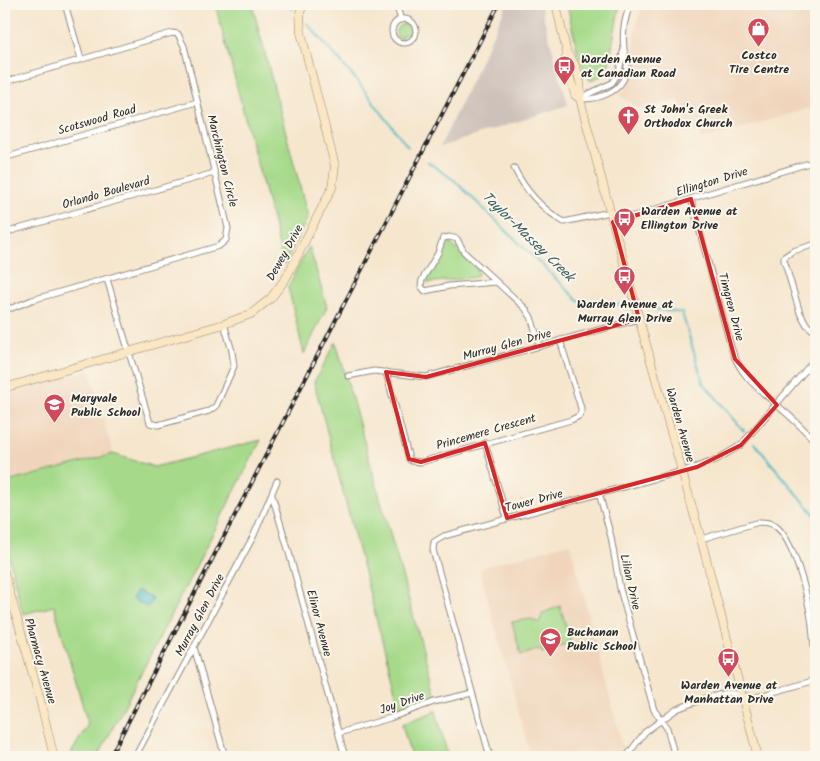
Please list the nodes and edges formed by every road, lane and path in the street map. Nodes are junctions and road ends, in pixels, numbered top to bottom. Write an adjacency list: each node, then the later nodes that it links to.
1 (65, 4): 7 (street)
2 (303, 4): 24 (street, Dewey Drive)
3 (396, 4): 6 (street)
4 (556, 4): 9 (street, Warden Avenue)
5 (631, 4): 9 (street)
6 (401, 20): 6 (street)
7 (81, 59): 8 (street, Marchington Circle); 10 (street, Marchington Circle)
8 (4, 82)
9 (580, 99): 16 (street, Warden Avenue)
10 (197, 102): 11 (street, Scotswood Road); 14 (street, Marchington Circle)
11 (4, 158)
12 (816, 161): 15 (street, Ellington Drive)
13 (514, 168): 16 (street)
14 (214, 173): 18 (street, Orlando Boulevard); 20 (street, Marchington Circle)
15 (691, 199): 17 (street, Ellington Drive); 33 (street, Timgren Drive)
16 (610, 212): 17 (street, Warden Avenue)
17 (613, 222): 23 (street, Warden Avenue)
18 (4, 233)
19 (816, 244): 25 (street)
20 (107, 279): 22 (street, Marchington Circle); 28 (street)
21 (496, 282): 21 (street); 27 (street)
22 (4, 302)
23 (639, 319): 26 (street, Murray Glen Drive); 36 (street, Warden Avenue)
24 (224, 324): 28 (street, Dewey Drive); 28 (street)
25 (816, 333)
26 (560, 340): 27 (street, Murray Glen Drive); 35 (street, Princemere Crescent)
27 (540, 346): 30 (street, Murray Glen Drive)
28 (127, 351): 32 (street, Dewey Drive)
29 (816, 358): 33 (street, Tower Drive)
30 (386, 372): 31 (street, Murray Glen Drive); 35 (street, Princemere Crescent)
31 (348, 376)
32 (4, 388)
33 (777, 405): 34 (street, Timgren Drive); 36 (street, Tower Drive)
34 (816, 442)
35 (485, 443): 40 (street)
36 (681, 470): 38 (street, Tower Drive); 41 (street, Warden Avenue)
37 (277, 481): 39 (street, Murray Glen Drive)
38 (599, 493): 40 (street, Tower Drive); 48 (street, Lilian Drive)
39 (272, 495): 43 (street, Murray Glen Drive); 49 (street, Elinor Avenue)
40 (507, 518): 46 (street, Tower Drive)
41 (701, 539): 44 (street); 47 (street, Warden Avenue)
42 (4, 572): 50 (street, Pharmacy Avenue)
43 (194, 647): 51 (street, Murray Glen Drive); 52 (street)
44 (816, 657)
45 (816, 680): 47 (street)
46 (472, 692): 49 (street, Joy Drive); 54 (street, Tower Drive)
47 (742, 696): 48 (street); 57 (street, Warden Avenue)
48 (660, 720): 55 (street); 56 (street, Lilian Drive)
49 (338, 734): 53 (street, Elinor Avenue)
50 (54, 757)
51 (136, 757)
52 (225, 757)
53 (345, 757)
54 (490, 757)
55 (626, 757)
56 (675, 757)
57 (758, 757)

